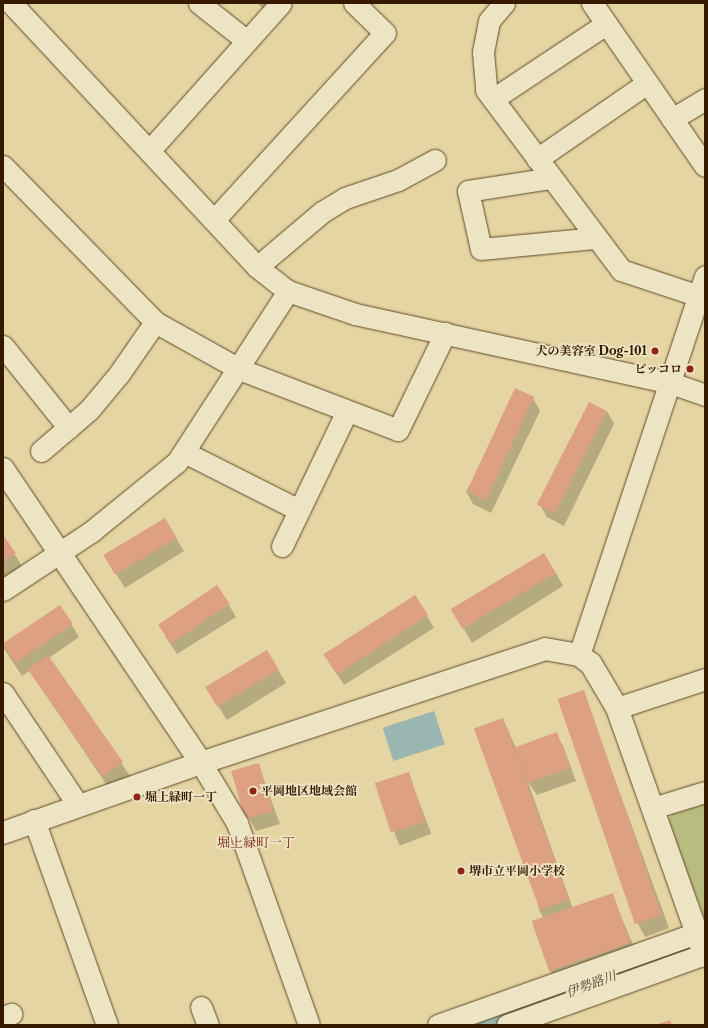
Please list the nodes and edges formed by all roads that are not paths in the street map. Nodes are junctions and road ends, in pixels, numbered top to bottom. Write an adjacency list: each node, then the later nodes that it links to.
1 (12, 3): 13 (street)
2 (199, 3): 8 (street)
3 (282, 3): 8 (street)
4 (354, 3): 19 (street)
5 (504, 3): 10 (street)
6 (592, 3): 7 (street)
7 (606, 24): 9 (street); 10 (street)
8 (248, 40): 13 (street)
9 (647, 83): 12 (street); 14 (street)
10 (493, 99): 14 (street)
11 (705, 99): 12 (street)
12 (672, 118): 17 (street)
13 (149, 151): 19 (street)
14 (537, 159): 18 (street)
15 (435, 160): 21 (street)
16 (3, 166): 25 (street)
17 (705, 166)
18 (551, 178): 20 (street); 20 (street)
19 (214, 220): 21 (street)
20 (596, 238): 24 (street)
21 (257, 267): 23 (street)
22 (705, 276): 24 (street)
23 (288, 291): 26 (street); 28 (street)
24 (701, 298): 29 (street)
25 (155, 322): 28 (street); 32 (street)
26 (445, 333): 29 (street); 31 (street)
27 (3, 346): 32 (street)
28 (239, 369): 31 (street); 34 (street)
29 (668, 382): 30 (street); 40 (street)
30 (705, 395)
31 (347, 411): 36 (street)
32 (69, 428): 33 (street)
33 (41, 451)
34 (184, 452): 36 (street); 38 (street)
35 (3, 469): 38 (street)
36 (299, 510): 37 (street)
37 (282, 546)
38 (59, 553): 39 (street); 44 (street)
39 (3, 590)
40 (579, 655): 43 (street); 44 (street)
41 (705, 678): 43 (street)
42 (3, 693): 46 (street)
43 (617, 708): 47 (street)
44 (201, 763): 46 (street); 52 (street)
45 (705, 792): 47 (street)
46 (78, 805): 48 (street)
47 (653, 808): 50 (street)
48 (34, 820): 49 (street); 51 (street)
49 (3, 833)
50 (703, 945): 53 (street); 54 (street)
51 (107, 1025)
52 (309, 1025)
53 (438, 1025)
54 (507, 1025)

